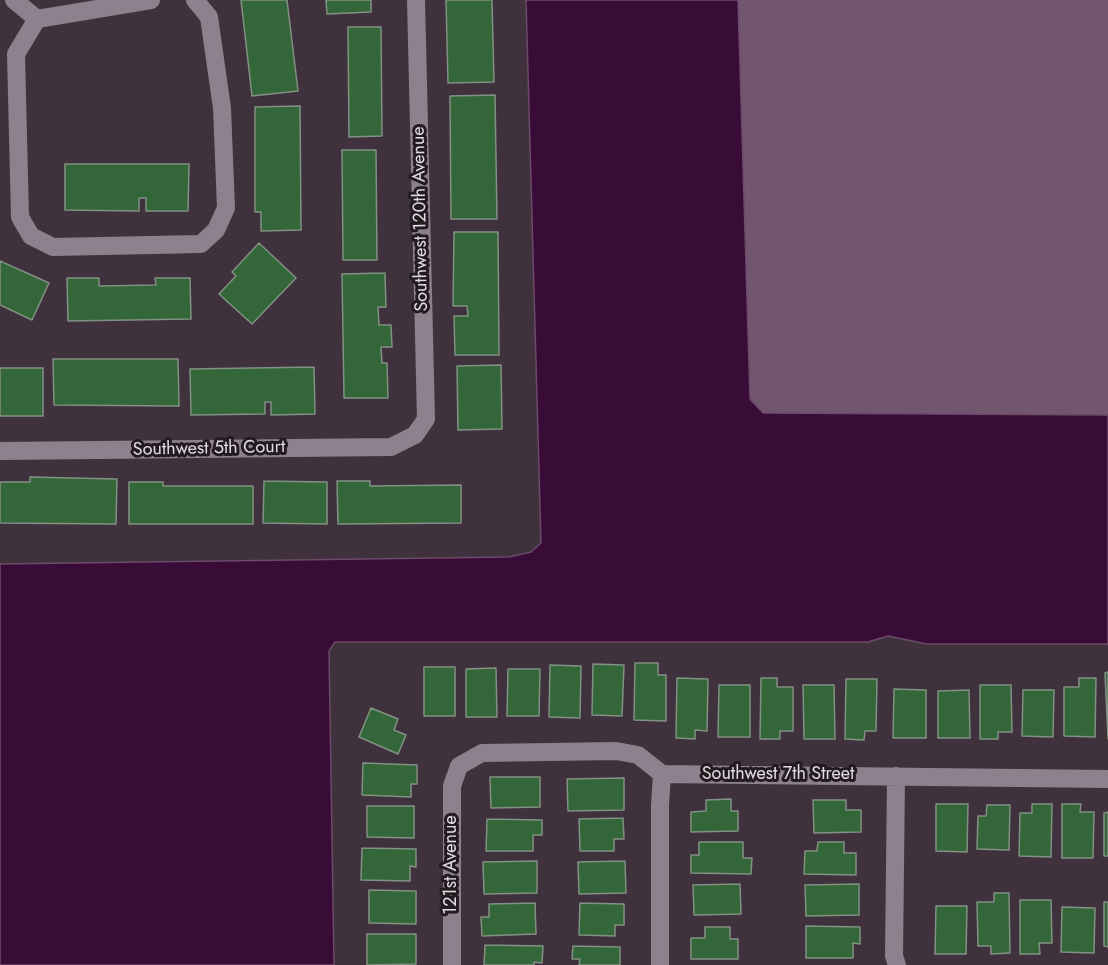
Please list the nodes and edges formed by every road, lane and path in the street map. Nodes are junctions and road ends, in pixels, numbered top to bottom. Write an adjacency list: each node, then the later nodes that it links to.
1 (14, 0): 5 (street)
2 (151, 0): 5 (street)
3 (195, 0): 5 (street)
4 (416, 0): 6 (street, Southwest 120th Avenue)
5 (37, 19)
6 (414, 435): 7 (street, Southwest 5th Court)
7 (0, 451)
8 (662, 774): 9 (street, Southwest 7th Street); 11 (street, 121st Avenue); 12 (street)
9 (896, 776): 10 (street, Southwest 7th Street); 13 (street)
10 (1108, 779)
11 (452, 965)
12 (660, 965)
13 (897, 965)

